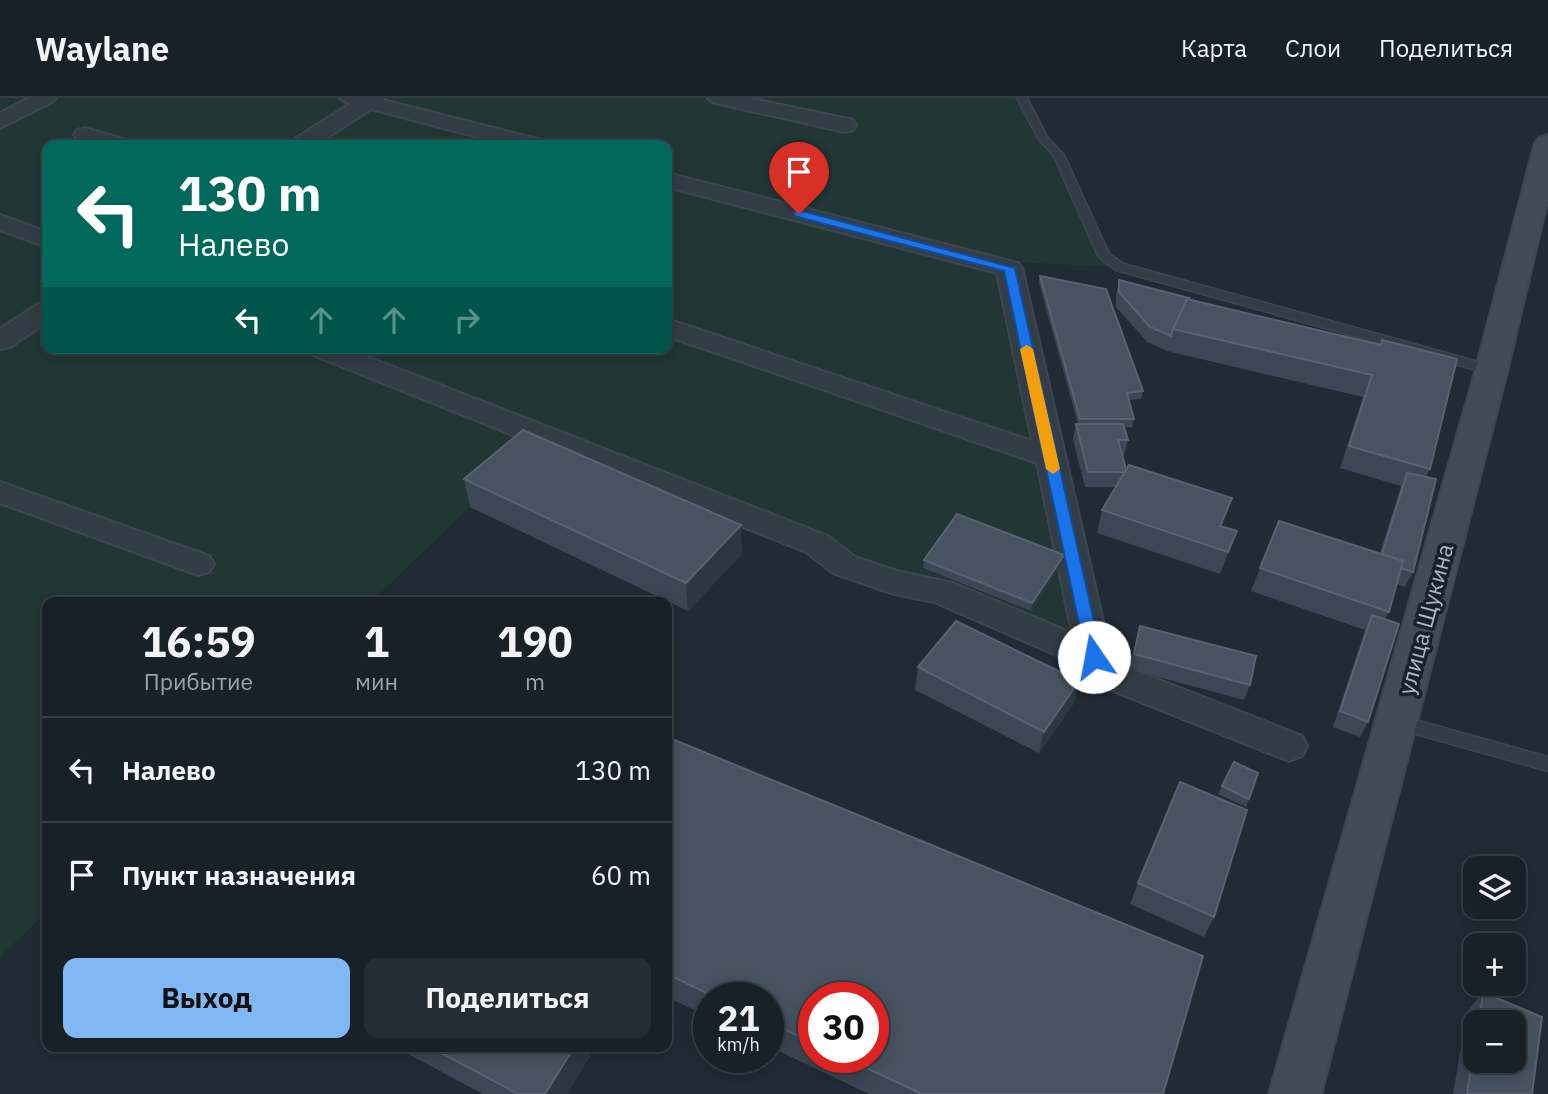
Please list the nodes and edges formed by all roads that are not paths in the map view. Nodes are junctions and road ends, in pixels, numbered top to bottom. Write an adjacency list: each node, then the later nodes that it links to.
1 (45, 98): 5 (street)
2 (719, 98): 6 (street)
3 (1022, 98): 20 (lane)
4 (364, 99): 9 (street); 10 (street)
5 (0, 122)
6 (845, 125)
7 (85, 135): 8 (street)
8 (102, 140)
9 (308, 140)
10 (515, 140)
11 (1548, 143): 20 (street, улица Щукина)
12 (672, 181): 21 (street)
13 (0, 222): 14 (street)
14 (42, 238)
15 (0, 312): 16 (street)
16 (38, 316): 18 (street)
17 (672, 329): 21 (street)
18 (0, 341)
19 (335, 354): 24 (street)
20 (1492, 370): 25 (street, улица Щукина)
21 (1051, 457): 24 (street)
22 (0, 492): 23 (street)
23 (198, 564)
24 (1094, 657): 26 (street)
25 (1397, 722): 27 (lane); 28 (street, улица Щукина)
26 (1290, 747)
27 (1548, 764)
28 (1295, 1094)

